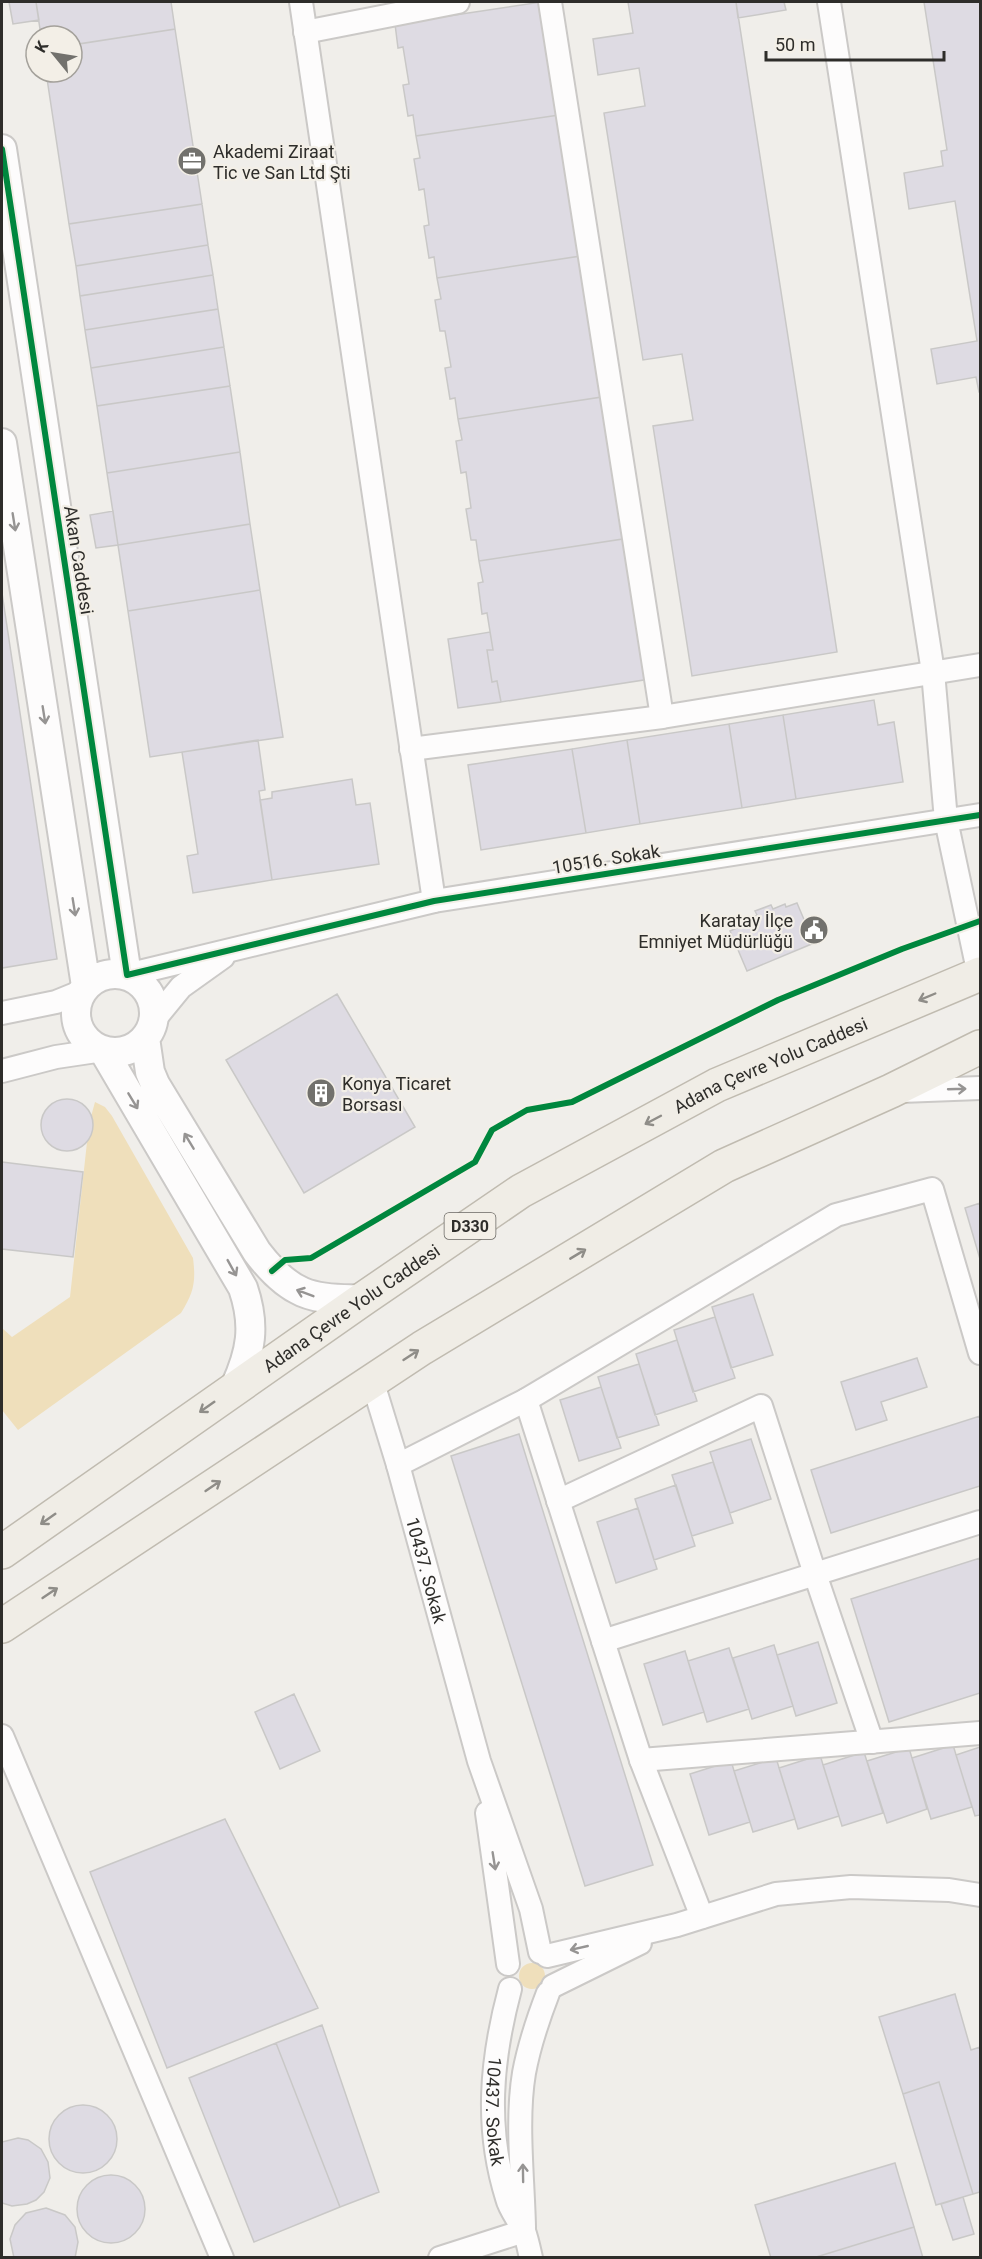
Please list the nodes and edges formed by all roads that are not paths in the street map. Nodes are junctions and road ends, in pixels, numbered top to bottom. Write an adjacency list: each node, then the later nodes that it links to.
1 (301, 2): 5 (street)
2 (458, 2): 5 (street)
3 (550, 2): 10 (street)
4 (829, 2): 9 (street)
5 (305, 32): 11 (street)
6 (2, 149): 16 (street, Akan Caddesi)
7 (2, 443): 18 (street, one-way to 18)
8 (981, 665): 9 (street)
9 (933, 672): 10 (street); 13 (street)
10 (662, 717): 11 (street)
11 (411, 748): 14 (street)
12 (981, 814): 13 (street, 10516. Sokak)
13 (946, 820): 14 (street, 10516. Sokak); 17 (street)
14 (434, 902): 15 (street, 10516. Sokak)
15 (239, 946): 16 (street, 10516. Sokak); 20 (street)
16 (127, 975): 18 (street); 20 (street)
17 (980, 975): 26 (highway, Adana Çevre Yolu Caddesi / D330, one-way to 26)
18 (84, 989): 19 (street); 22 (street)
19 (2, 1013)
20 (150, 1029): 22 (street); 26 (street, one-way to 20)
21 (981, 1047): 25 (highway)
22 (103, 1050): 23 (street); 29 (street, one-way to 29)
23 (2, 1071)
24 (981, 1088): 25 (street, one-way to 24)
25 (891, 1091): 28 (highway, one-way to 25)
26 (363, 1299): 29 (highway, Adana Çevre Yolu Caddesi / D330)
27 (981, 1353): 30 (street)
28 (372, 1380): 31 (street, 10437. Sokak); 36 (highway, one-way to 28)
29 (235, 1387): 34 (highway, Adana Çevre Yolu Caddesi / D330, one-way to 34)
30 (526, 1400): 31 (street); 32 (street)
31 (398, 1465): 42 (street, 10437. Sokak)
32 (558, 1501): 35 (street); 37 (street)
33 (981, 1522): 35 (street)
34 (2, 1552)
35 (815, 1574): 37 (street); 40 (street)
36 (2, 1626)
37 (603, 1641): 41 (street)
38 (981, 1733): 40 (street)
39 (2, 1736): 51 (street)
40 (872, 1742): 41 (street)
41 (641, 1760): 44 (street)
42 (479, 1761): 46 (street, 10437. Sokak); 47 (street, 10437. Sokak, one-way to 47)
43 (981, 1895): 44 (street)
44 (702, 1917): 45 (street)
45 (677, 1925): 46 (street, one-way to 46); 49 (street)
46 (543, 1954): 47 (street); 49 (street)
47 (508, 1964): 48 (street)
48 (510, 1989): 49 (street); 50 (street, 10437. Sokak)
49 (550, 1990): 50 (street, 10437. Sokak, one-way to 49)
50 (524, 2231): 52 (street); 53 (street, 10437. Sokak)
51 (222, 2258)
52 (440, 2258)
53 (531, 2258)

